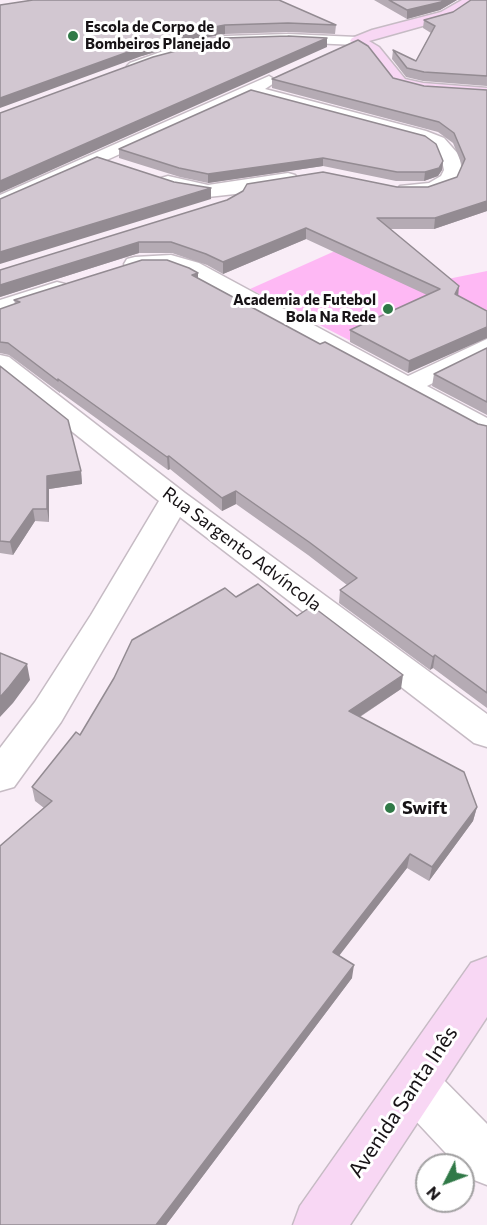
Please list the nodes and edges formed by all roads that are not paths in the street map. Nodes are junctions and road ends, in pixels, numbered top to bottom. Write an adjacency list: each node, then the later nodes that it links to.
1 (472, 0): 2 (street)
2 (357, 41): 3 (street); 4 (street); 7 (street)
3 (327, 55)
4 (116, 73)
5 (288, 73): 6 (street)
6 (250, 90): 8 (street); 13 (street)
7 (487, 93)
8 (98, 159): 9 (street); 14 (street)
9 (120, 166)
10 (308, 176): 12 (street)
11 (153, 177): 12 (street)
12 (253, 186): 15 (street)
13 (385, 187)
14 (0, 202)
15 (197, 212)
16 (119, 269): 21 (street)
17 (76, 283): 18 (street)
18 (0, 307)
19 (487, 346): 21 (street)
20 (0, 362): 23 (street, Rua Sargento Advíncola)
21 (408, 386): 22 (street)
22 (487, 429)
23 (175, 499): 24 (street, Rua Sargento Advíncola); 25 (street)
24 (487, 733)
25 (0, 776)
26 (487, 978): 27 (street, Avenida Santa Inês)
27 (415, 1084): 28 (street); 29 (street, Avenida Santa Inês)
28 (487, 1160)
29 (319, 1225)

